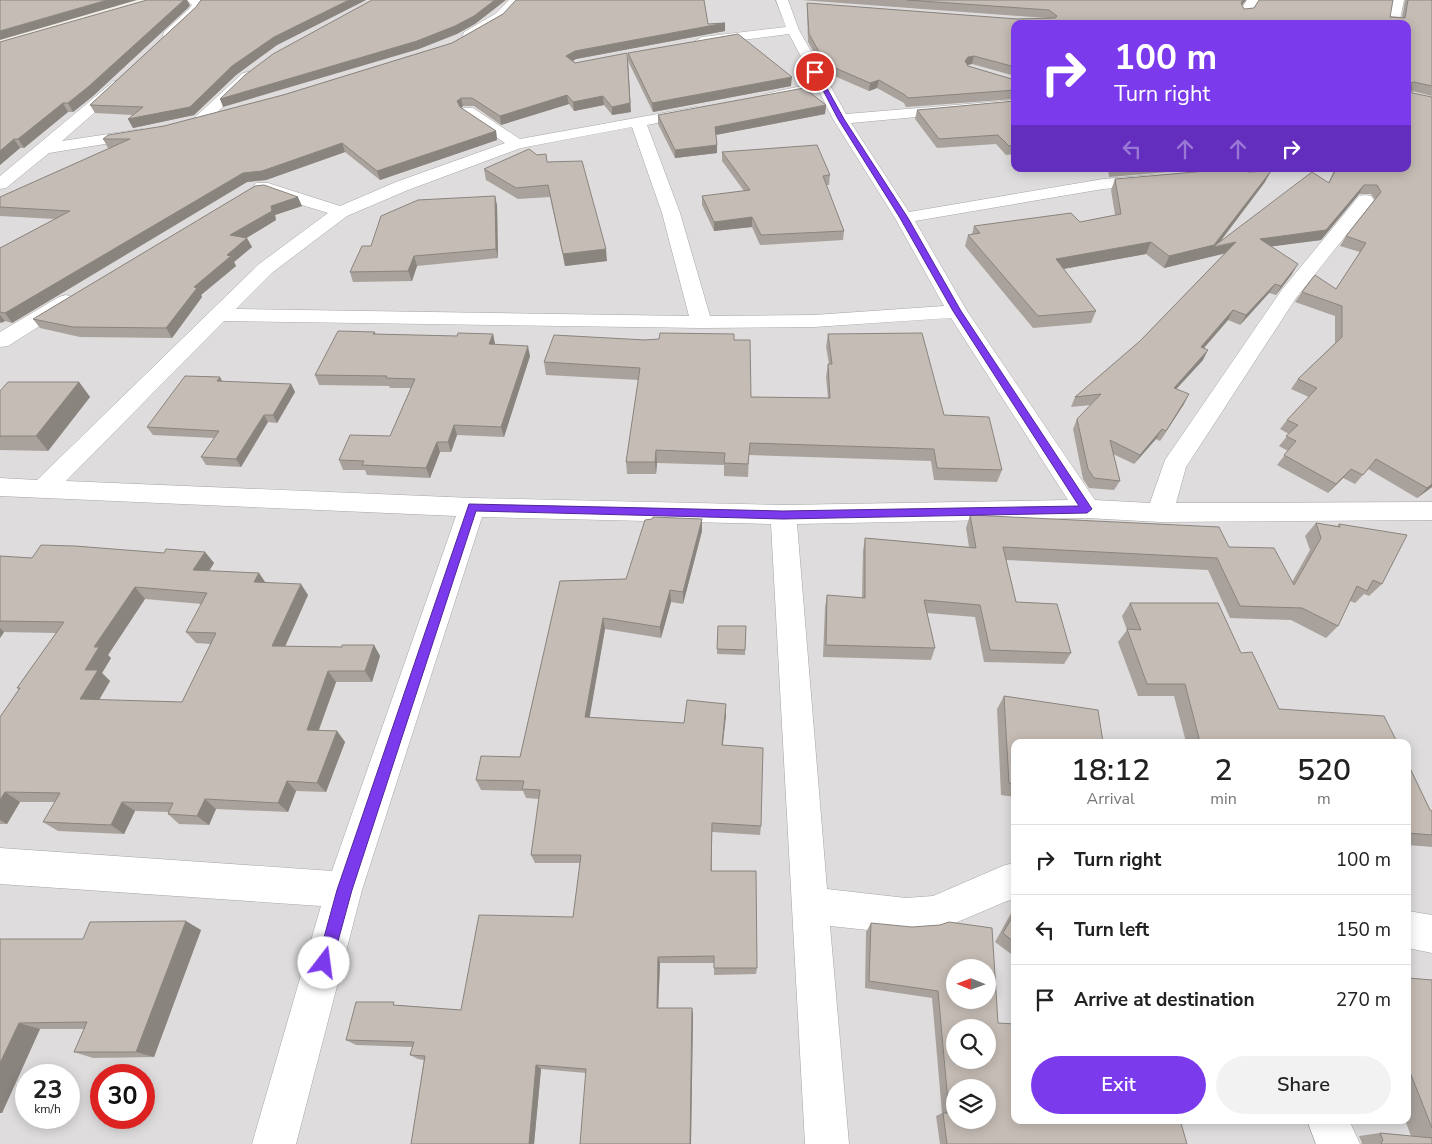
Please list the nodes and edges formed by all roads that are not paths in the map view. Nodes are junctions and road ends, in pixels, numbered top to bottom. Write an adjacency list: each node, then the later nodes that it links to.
1 (193, 0): 10 (street)
2 (516, 0): 9 (street)
3 (1253, 0): 6 (street)
4 (1398, 0): 7 (street)
5 (785, 3): 8 (street)
6 (1245, 12)
7 (1394, 20)
8 (793, 30): 11 (street); 14 (street)
9 (455, 42)
10 (161, 43)
11 (686, 44)
12 (260, 66): 21 (street)
13 (128, 75): 26 (street)
14 (822, 86): 15 (street); 20 (street)
15 (754, 100)
16 (1011, 104): 20 (street)
17 (715, 107): 22 (street)
18 (468, 111): 25 (street)
19 (227, 114): 21 (street)
20 (841, 119): 32 (street)
21 (198, 122): 23 (street)
22 (638, 122): 25 (street); 36 (street)
23 (181, 126)
24 (156, 131): 26 (street)
25 (517, 144): 31 (street)
26 (44, 149): 28 (street)
27 (1169, 178): 32 (street)
28 (0, 184)
29 (245, 193): 31 (street)
30 (1365, 200): 43 (street)
31 (341, 212): 35 (street)
32 (904, 218): 34 (street)
33 (80, 293): 37 (street)
34 (957, 311): 36 (street); 41 (street)
35 (219, 315): 36 (street); 39 (street)
36 (701, 322)
37 (0, 341)
38 (0, 487): 39 (street)
39 (43, 489): 40 (street)
40 (472, 507): 44 (street); 47 (street)
41 (1087, 509): 43 (street); 44 (street)
42 (1432, 511): 43 (street)
43 (1160, 513)
44 (783, 515): 48 (street)
45 (0, 866): 47 (street)
46 (1011, 882): 48 (street)
47 (344, 890): 52 (street)
48 (810, 906): 53 (street)
49 (1411, 930): 50 (street)
50 (1432, 934)
51 (1330, 1124): 54 (street)
52 (274, 1144)
53 (827, 1144)
54 (1338, 1144)

